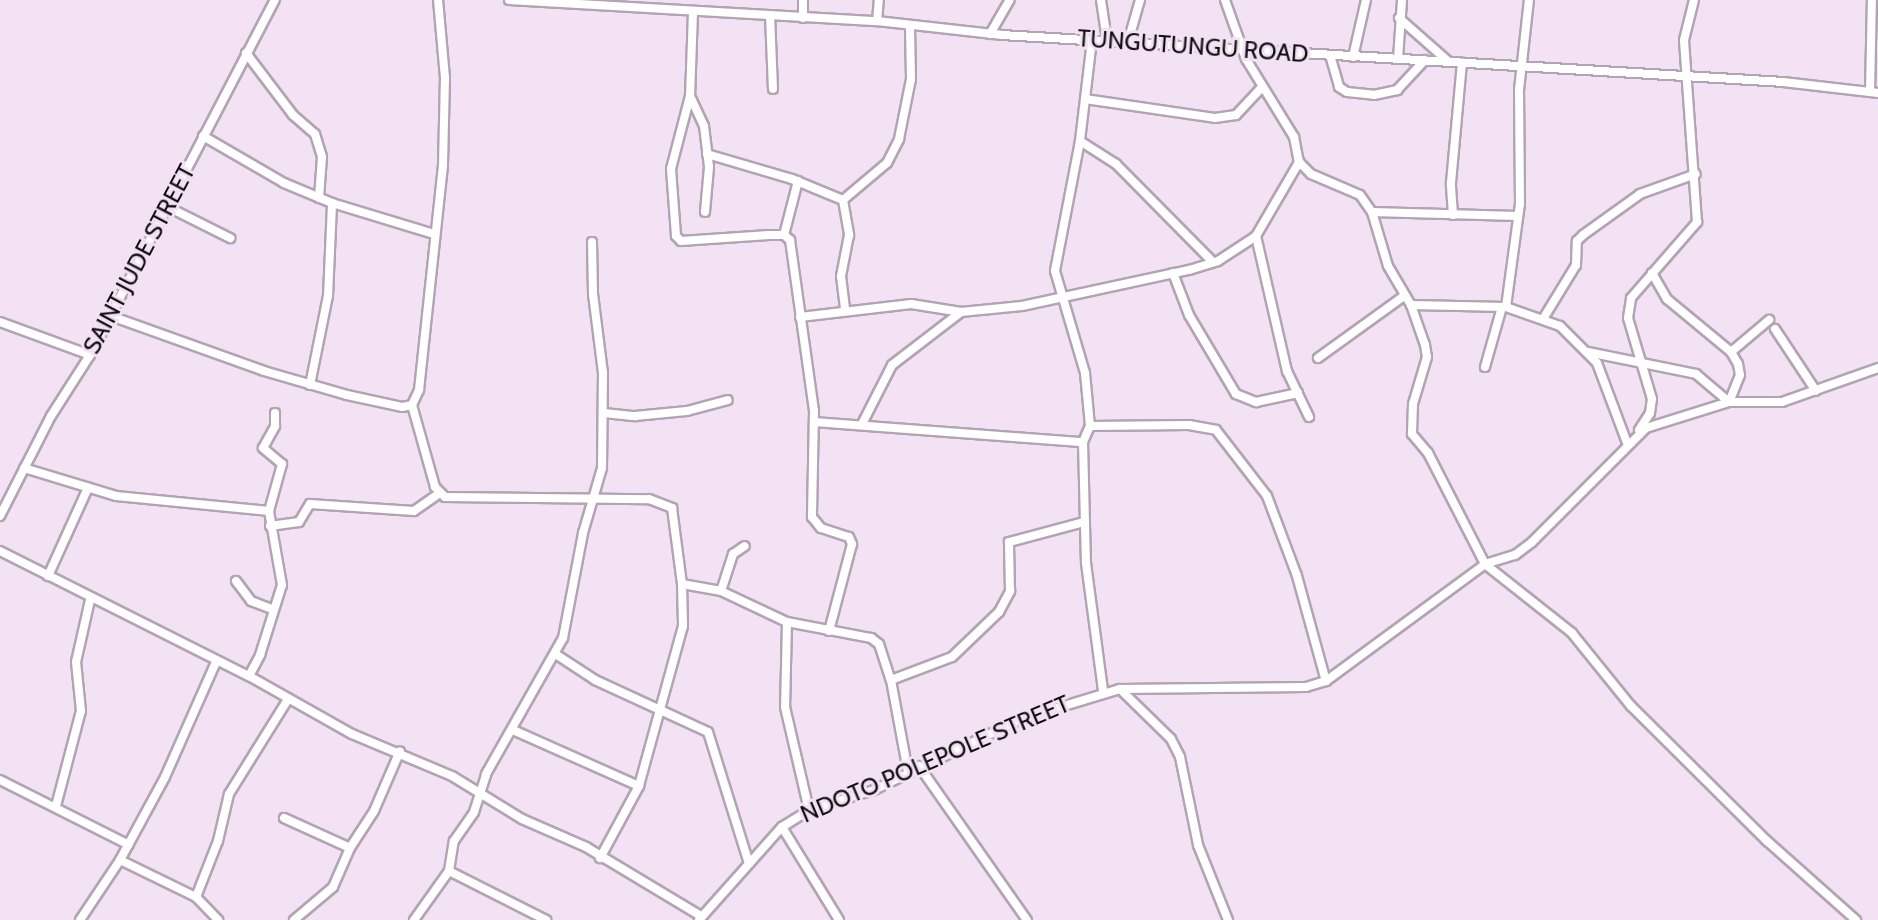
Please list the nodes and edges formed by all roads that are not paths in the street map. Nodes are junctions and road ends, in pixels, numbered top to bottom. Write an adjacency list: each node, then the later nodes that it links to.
1 (275, 0): 26 (street, SAINT JUDE STREET)
2 (438, 0): 54 (street)
3 (509, 0): 15 (street, TUNGUTUNGU ROAD)
4 (803, 0): 17 (street)
5 (879, 0): 19 (street)
6 (1010, 0): 21 (street)
7 (1101, 0): 23 (street)
8 (1140, 0): 24 (street)
9 (1225, 0): 25 (street)
10 (1366, 0): 28 (street)
11 (1402, 0): 18 (street)
12 (1529, 0): 33 (street)
13 (1694, 0): 34 (street)
14 (1872, 0): 37 (street)
15 (693, 12): 16 (street, TUNGUTUNGU ROAD); 38 (street)
16 (770, 15): 17 (street, TUNGUTUNGU ROAD); 36 (street)
17 (803, 18): 19 (street, TUNGUTUNGU ROAD)
18 (1399, 18): 29 (street); 31 (street)
19 (877, 21): 20 (street, TUNGUTUNGU ROAD)
20 (910, 25): 21 (street, TUNGUTUNGU ROAD); 47 (street)
21 (990, 34): 22 (street, TUNGUTUNGU ROAD)
22 (1092, 40): 23 (street, TUNGUTUNGU ROAD); 39 (street)
23 (1107, 40): 24 (street, TUNGUTUNGU ROAD)
24 (1128, 42): 25 (street, TUNGUTUNGU ROAD)
25 (1241, 48): 27 (street, TUNGUTUNGU ROAD); 35 (street)
26 (246, 53): 40 (street, SAINT JUDE STREET); 46 (street)
27 (1329, 55): 28 (street, TUNGUTUNGU ROAD); 30 (street)
28 (1353, 57): 29 (street, TUNGUTUNGU ROAD)
29 (1398, 59): 30 (street, TUNGUTUNGU ROAD)
30 (1425, 60): 31 (street, TUNGUTUNGU ROAD)
31 (1448, 61): 32 (street, TUNGUTUNGU ROAD)
32 (1462, 62): 33 (street, TUNGUTUNGU ROAD); 52 (street)
33 (1520, 66): 34 (street, TUNGUTUNGU ROAD); 53 (street)
34 (1686, 79): 37 (street, TUNGUTUNGU ROAD); 44 (street)
35 (1262, 87): 39 (street); 43 (street)
36 (773, 89)
37 (1874, 92)
38 (690, 96): 42 (street); 55 (street)
39 (1085, 99): 41 (street)
40 (203, 136): 46 (street); 49 (street, SAINT JUDE STREET)
41 (1080, 141): 59 (street); 63 (street)
42 (708, 154): 45 (street); 50 (street)
43 (1300, 162): 51 (street); 56 (street)
44 (1696, 174): 61 (street); 70 (street)
45 (797, 181): 47 (street); 55 (street)
46 (319, 198): 48 (street)
47 (843, 200): 66 (street)
48 (332, 204): 54 (street); 81 (street)
49 (166, 206): 57 (street); 68 (street, SAINT JUDE STREET)
50 (705, 212)
51 (1372, 212): 52 (street); 62 (street)
52 (1453, 215): 53 (street)
53 (1518, 216): 65 (street)
54 (434, 234): 86 (street)
55 (784, 235): 69 (street)
56 (1256, 236): 59 (street); 83 (street)
57 (230, 238)
58 (592, 242): 88 (street)
59 (1213, 262): 60 (street)
60 (1172, 272): 63 (street); 83 (street)
61 (1651, 273): 75 (street); 79 (street)
62 (1404, 296): 64 (street); 77 (street)
63 (1061, 298): 67 (street); 92 (street)
64 (1411, 305): 65 (street); 106 (street)
65 (1504, 307): 70 (street); 78 (street)
66 (845, 310): 67 (street); 69 (street)
67 (961, 312): 91 (street)
68 (108, 315): 76 (street, SAINT JUDE STREET); 81 (street)
69 (800, 317): 90 (street)
70 (1544, 319): 74 (street)
71 (1769, 320): 75 (street)
72 (0, 322): 76 (street)
73 (1775, 329): 82 (street)
74 (1588, 352): 79 (street); 95 (street)
75 (1731, 352): 85 (street)
76 (90, 355): 96 (street, SAINT JUDE STREET)
77 (1318, 358)
78 (1485, 367)
79 (1645, 367): 85 (street); 93 (street)
80 (1878, 369): 82 (street)
81 (310, 385): 86 (street)
82 (1816, 391): 85 (street)
83 (1298, 393): 89 (street)
84 (728, 400): 88 (street)
85 (1729, 402): 93 (street)
86 (412, 404): 98 (street)
87 (275, 413): 100 (street)
88 (604, 413): 99 (street)
89 (1309, 417)
90 (814, 422): 91 (street); 114 (street)
91 (862, 424): 94 (street)
92 (1090, 426): 94 (street); 119 (street)
93 (1637, 433): 95 (street)
94 (1083, 442): 102 (street)
95 (1627, 443): 106 (street)
96 (24, 468): 97 (street); 101 (street, SAINT JUDE STREET)
97 (88, 488): 100 (street); 107 (street)
98 (438, 494): 99 (street); 103 (street)
99 (595, 499): 109 (street); 115 (street)
100 (270, 511): 103 (street)
101 (0, 516)
102 (1084, 522): 118 (street); 121 (street)
103 (270, 526): 112 (street)
104 (745, 546): 110 (street)
105 (0, 551): 107 (street)
106 (1485, 564): 119 (street); 151 (street)
107 (48, 576): 111 (street)
108 (236, 581): 112 (street)
109 (682, 584): 110 (street); 123 (street)
110 (721, 591): 113 (street)
111 (90, 600): 116 (street); 131 (street)
112 (272, 609): 117 (street)
113 (788, 622): 114 (street); 132 (street)
114 (829, 631): 118 (street)
115 (556, 655): 123 (street); 124 (street)
116 (216, 662): 117 (street); 135 (street)
117 (249, 676): 122 (street)
118 (891, 680): 127 (street)
119 (1326, 681): 120 (street, NDOTO POLEPOLE STREET)
120 (1120, 689): 121 (street, NDOTO POLEPOLE STREET); 150 (street)
121 (1103, 691): 126 (street, NDOTO POLEPOLE STREET)
122 (287, 701): 125 (street); 141 (street)
123 (661, 708): 129 (street); 139 (street)
124 (513, 730): 129 (street); 130 (street)
125 (400, 751): 130 (street); 136 (street)
126 (919, 766): 127 (street, NDOTO POLEPOLE STREET); 149 (street)
127 (908, 772): 132 (street, NDOTO POLEPOLE STREET)
128 (0, 780): 131 (street)
129 (639, 786): 137 (street)
130 (484, 793): 137 (street); 140 (street)
131 (56, 806): 135 (street)
132 (809, 810): 134 (street, NDOTO POLEPOLE STREET)
133 (284, 818): 136 (street)
134 (782, 827): 139 (street, NDOTO POLEPOLE STREET); 148 (street)
135 (129, 845): 138 (street)
136 (350, 848): 145 (street)
137 (600, 858): 142 (street)
138 (120, 860): 141 (street); 143 (street)
139 (749, 864): 142 (street, NDOTO POLEPOLE STREET)
140 (449, 871): 146 (street); 147 (street)
141 (197, 897): 144 (street)
142 (700, 918)
143 (80, 920)
144 (218, 920)
145 (295, 920)
146 (414, 920)
147 (546, 920)
148 (839, 920)
149 (1027, 920)
150 (1228, 920)
151 (1856, 920)

